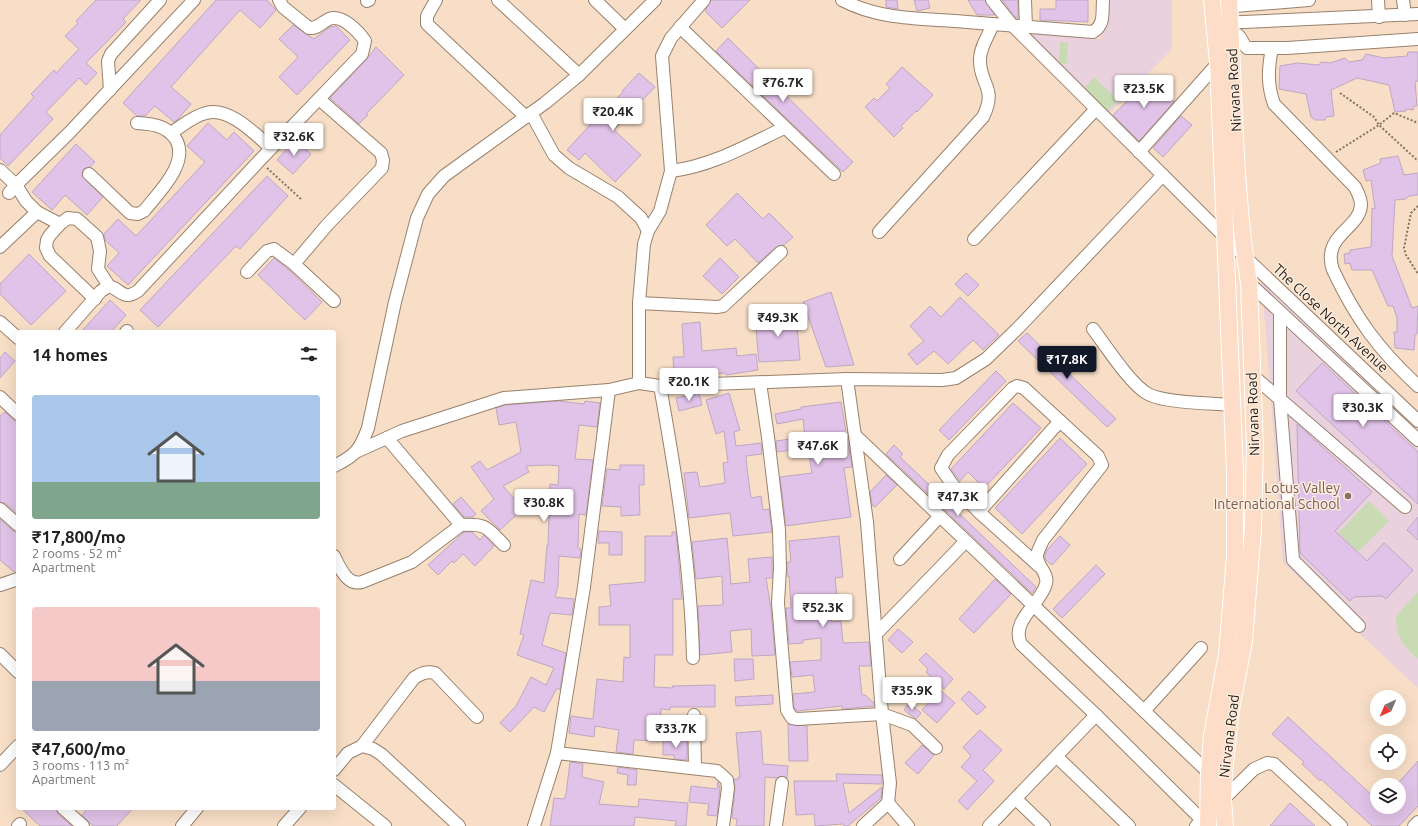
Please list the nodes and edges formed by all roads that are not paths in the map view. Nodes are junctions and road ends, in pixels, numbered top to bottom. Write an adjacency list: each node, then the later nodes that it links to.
1 (160, 0): 32 (street)
2 (194, 0): 32 (street)
3 (279, 0): 33 (street)
4 (436, 0): 35 (street)
5 (498, 0): 31 (street)
6 (595, 0): 27 (street)
7 (655, 0): 27 (street)
8 (842, 0): 21 (street)
9 (992, 0): 23 (street, The Close North Avenue)
10 (1025, 0): 25 (street)
11 (1103, 0): 25 (street)
12 (1309, 0): 16 (street)
13 (1378, 0): 20 (street)
14 (1403, 0): 19 (street)
15 (702, 1): 24 (street)
16 (1229, 3): 17 (street); 26 (main road, Nirvana Road)
17 (1212, 4): 22 (main road, Nirvana Road)
18 (1418, 14): 19 (street)
19 (1405, 15): 20 (street)
20 (1379, 17): 26 (street)
21 (993, 24): 23 (street); 50 (street)
22 (1213, 24): 26 (street); 30 (main road, Nirvana Road)
23 (1012, 26): 25 (street); 34 (street, The Close North Avenue)
24 (680, 27): 37 (street); 42 (street)
25 (1026, 27)
26 (1230, 28): 29 (street); 55 (main road, Nirvana Road)
27 (626, 29): 31 (street)
28 (1418, 39): 29 (street)
29 (1272, 48): 70 (street)
30 (1218, 63): 40 (street); 51 (main road, Nirvana Road)
31 (579, 75): 35 (street)
32 (110, 90): 46 (street)
33 (319, 99): 39 (street); 56 (street)
34 (1096, 109): 40 (street, The Close North Avenue); 52 (street)
35 (528, 115): 49 (street); 84 (street)
36 (137, 123): 38 (street)
37 (784, 128): 42 (street); 44 (street)
38 (171, 133): 39 (street); 43 (street)
39 (271, 148): 59 (street)
40 (1140, 152): 45 (street, The Close North Avenue)
41 (0, 170): 46 (street)
42 (671, 171): 49 (street)
43 (89, 174)
44 (834, 174)
45 (1163, 175): 51 (street, The Close North Avenue); 69 (street)
46 (8, 189): 47 (street)
47 (37, 212): 48 (street); 53 (street)
48 (60, 224): 59 (street); 60 (street)
49 (648, 231): 62 (street)
50 (879, 232)
51 (1225, 236): 55 (street, The Close North Avenue); 77 (main road, Nirvana Road)
52 (974, 239)
53 (0, 247)
54 (781, 252): 62 (street)
55 (1245, 257): 58 (main road, Nirvana Road); 80 (street, The Close North Avenue)
56 (294, 264): 57 (street); 61 (street)
57 (247, 272)
58 (1249, 283): 63 (street); 68 (main road, Nirvana Road)
59 (109, 286): 60 (street)
60 (94, 299): 66 (street)
61 (334, 301)
62 (640, 303): 71 (street)
63 (1280, 313): 76 (street); 83 (street)
64 (0, 322): 67 (street)
65 (1093, 329): 77 (street)
66 (67, 330)
67 (16, 336)
68 (1252, 375): 76 (street); 123 (main road, Nirvana Road)
69 (847, 379): 72 (street); 81 (street)
70 (1416, 380)
71 (639, 383): 73 (street); 74 (street)
72 (760, 383): 73 (street); 107 (street)
73 (660, 386): 104 (street)
74 (609, 390): 82 (street); 114 (street)
75 (0, 397): 78 (street)
76 (1280, 399): 86 (street); 100 (street)
77 (1232, 405): 119 (main road, Nirvana Road)
78 (16, 412)
79 (1060, 421): 88 (street); 88 (street); 96 (street)
80 (1418, 421)
81 (856, 436): 89 (street); 101 (street)
82 (387, 438): 84 (street); 91 (street)
83 (1418, 440)
84 (358, 451): 85 (street)
85 (336, 465)
86 (1405, 507)
87 (0, 509): 90 (street)
88 (979, 512): 96 (street)
89 (939, 517): 92 (street); 95 (street)
90 (16, 523)
91 (461, 525): 93 (street); 94 (street)
92 (965, 542): 99 (street); 101 (street)
93 (504, 545)
94 (336, 559)
95 (900, 560)
96 (1039, 566): 99 (street)
97 (16, 580): 98 (street)
98 (0, 585)
99 (1034, 606): 106 (street); 109 (street)
100 (1359, 626)
101 (877, 633): 107 (street)
102 (1201, 648): 106 (street)
103 (0, 654): 105 (street)
104 (693, 658)
105 (16, 670)
106 (1144, 711): 119 (street)
107 (882, 714): 113 (street); 124 (street)
108 (694, 715): 118 (street)
109 (1096, 715): 115 (street); 128 (street)
110 (477, 717): 111 (street)
111 (362, 746): 117 (street); 135 (street)
112 (16, 748): 116 (street)
113 (936, 748)
114 (557, 753): 118 (street); 136 (street)
115 (1057, 757): 122 (street); 142 (street)
116 (0, 765)
117 (336, 768)
118 (695, 768): 137 (street)
119 (1209, 772): 128 (main road, Nirvana Road)
120 (782, 783): 138 (street)
121 (336, 787): 134 (street)
122 (1016, 799): 130 (street); 141 (street)
123 (1223, 801): 128 (street); 143 (main road, Nirvana Road); 144 (street)
124 (888, 803): 139 (street); 140 (street)
125 (68, 810): 131 (street)
126 (195, 810): 132 (street)
127 (298, 810): 133 (street)
128 (1203, 822)
129 (1418, 822): 145 (street)
130 (994, 824)
131 (83, 826)
132 (182, 826)
133 (284, 826)
134 (386, 826)
135 (459, 826)
136 (534, 826)
137 (723, 826)
138 (776, 826)
139 (863, 826)
140 (908, 826)
141 (1044, 826)
142 (1130, 826)
143 (1224, 826)
144 (1341, 826)
145 (1414, 826)

